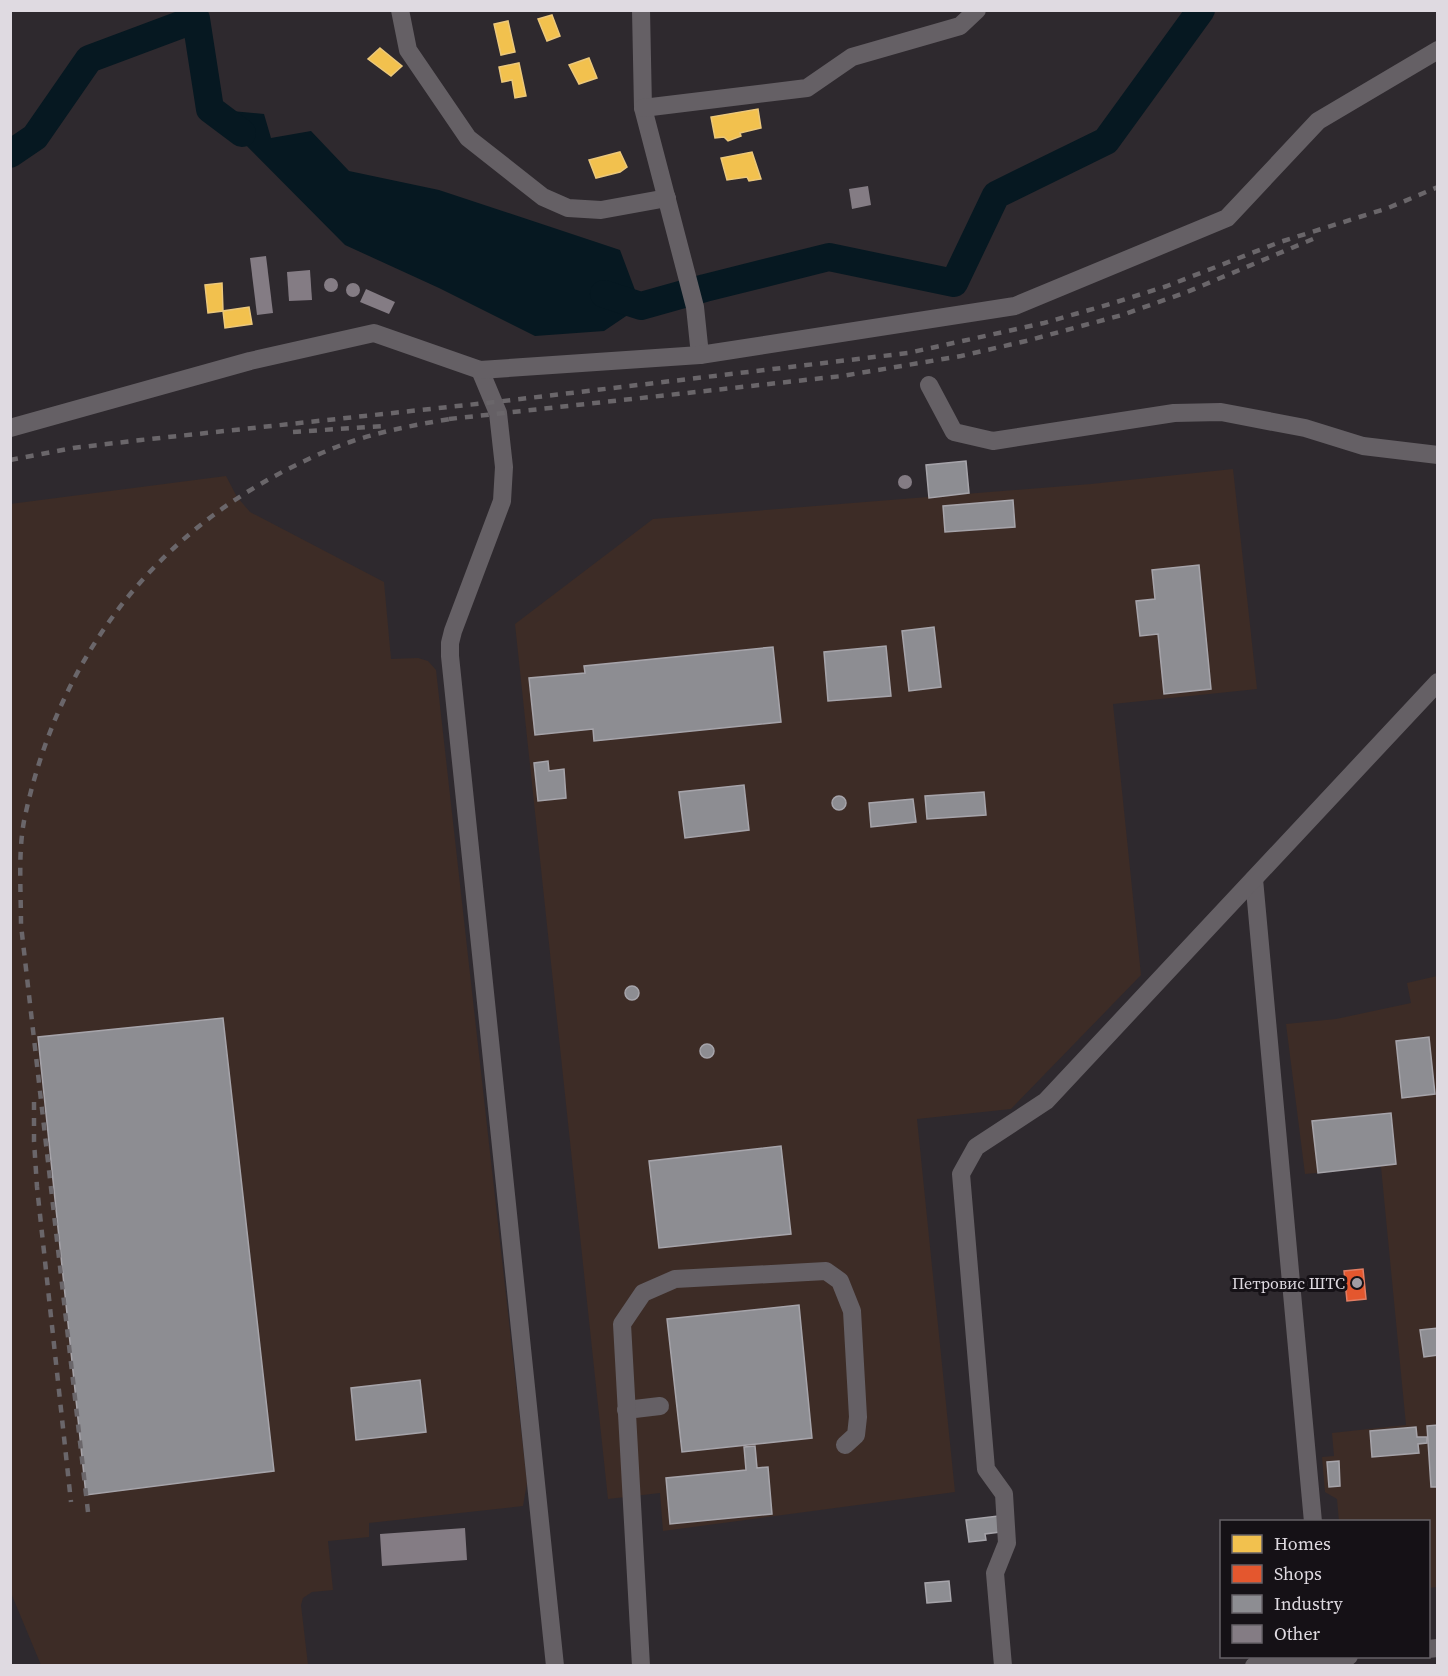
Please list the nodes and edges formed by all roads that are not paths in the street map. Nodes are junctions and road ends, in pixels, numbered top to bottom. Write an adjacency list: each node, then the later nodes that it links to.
1 (641, 10): 5 (street)
2 (977, 10): 5 (street)
3 (397, 12): 6 (street)
4 (1437, 50): 7 (street)
5 (643, 108): 6 (street)
6 (667, 198): 7 (street)
7 (700, 355): 8 (street)
8 (480, 370): 10 (street); 19 (street)
9 (929, 386): 11 (street)
10 (10, 428)
11 (1437, 455)
12 (1437, 682): 13 (street)
13 (1254, 879): 17 (street); 21 (street)
14 (660, 1406): 15 (street)
15 (626, 1410): 16 (street); 20 (street)
16 (845, 1445)
17 (1313, 1520)
18 (1326, 1658): 22 (street)
19 (555, 1665)
20 (641, 1665)
21 (1003, 1665)
22 (1254, 1665)

